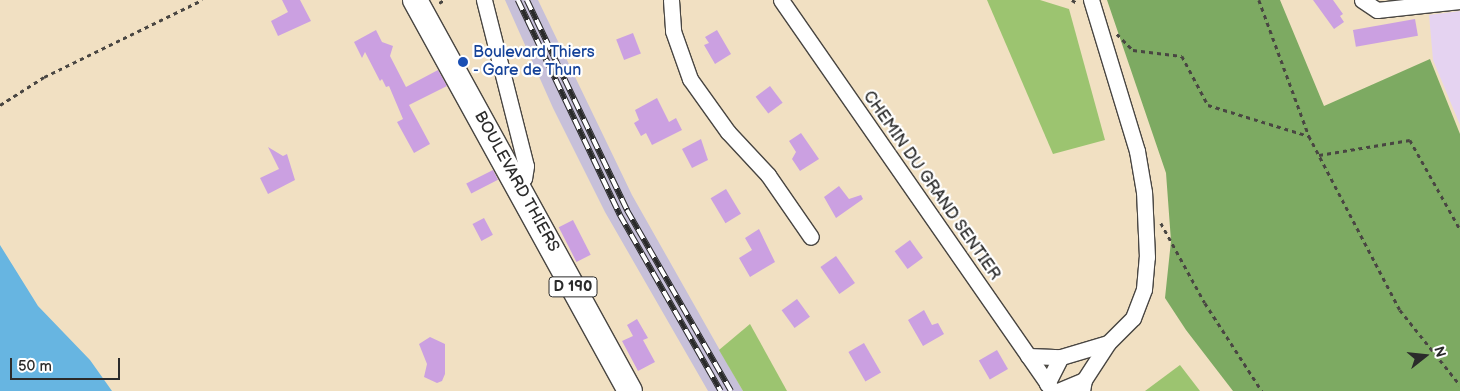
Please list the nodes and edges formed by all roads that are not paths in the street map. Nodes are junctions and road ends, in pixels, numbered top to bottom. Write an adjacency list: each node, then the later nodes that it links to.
1 (415, 0): 8 (main road, BOULEVARD THIERS / D 190)
2 (484, 0): 8 (street)
3 (671, 0): 9 (street)
4 (781, 0): 11 (street, CHEMIN DU GRAND SENTIER)
5 (1362, 0): 6 (street)
6 (1460, 1)
7 (1094, 6): 10 (street)
8 (516, 183): 15 (main road, BOULEVARD THIERS / D 190)
9 (810, 237)
10 (1108, 343): 12 (street); 13 (street)
11 (1028, 356): 12 (street); 14 (street, CHEMIN DU GRAND SENTIER)
12 (1061, 357): 14 (street)
13 (1083, 385): 14 (street)
14 (1053, 389)
15 (630, 391)

